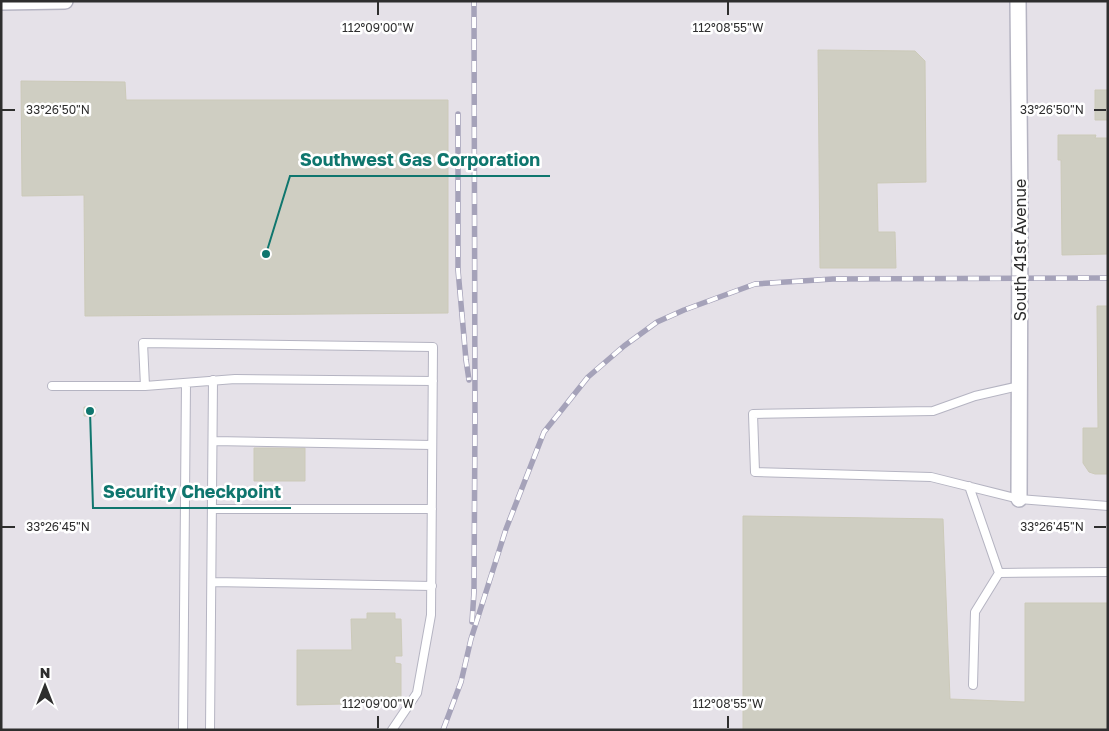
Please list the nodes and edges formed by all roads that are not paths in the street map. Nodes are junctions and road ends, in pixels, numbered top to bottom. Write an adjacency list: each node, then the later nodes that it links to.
1 (65, 1): 3 (street)
2 (1018, 1): 9 (street, South 41st Avenue)
3 (1, 2)
4 (213, 380): 5 (lane); 6 (lane); 10 (lane)
5 (433, 381): 8 (lane); 11 (lane)
6 (186, 383): 8 (lane); 22 (lane)
7 (52, 386): 8 (lane)
8 (145, 386)
9 (1019, 386): 12 (lane); 13 (street, South 41st Avenue)
10 (213, 441): 11 (lane); 16 (lane)
11 (432, 445): 15 (lane)
12 (969, 486): 13 (lane); 18 (lane)
13 (1019, 499): 14 (lane)
14 (1108, 506)
15 (432, 508): 16 (lane); 20 (lane)
16 (212, 509): 19 (lane)
17 (1108, 572): 18 (lane)
18 (999, 573): 21 (lane)
19 (212, 582): 20 (lane); 23 (lane)
20 (432, 586): 24 (lane)
21 (973, 685)
22 (184, 730)
23 (210, 730)
24 (392, 730)

